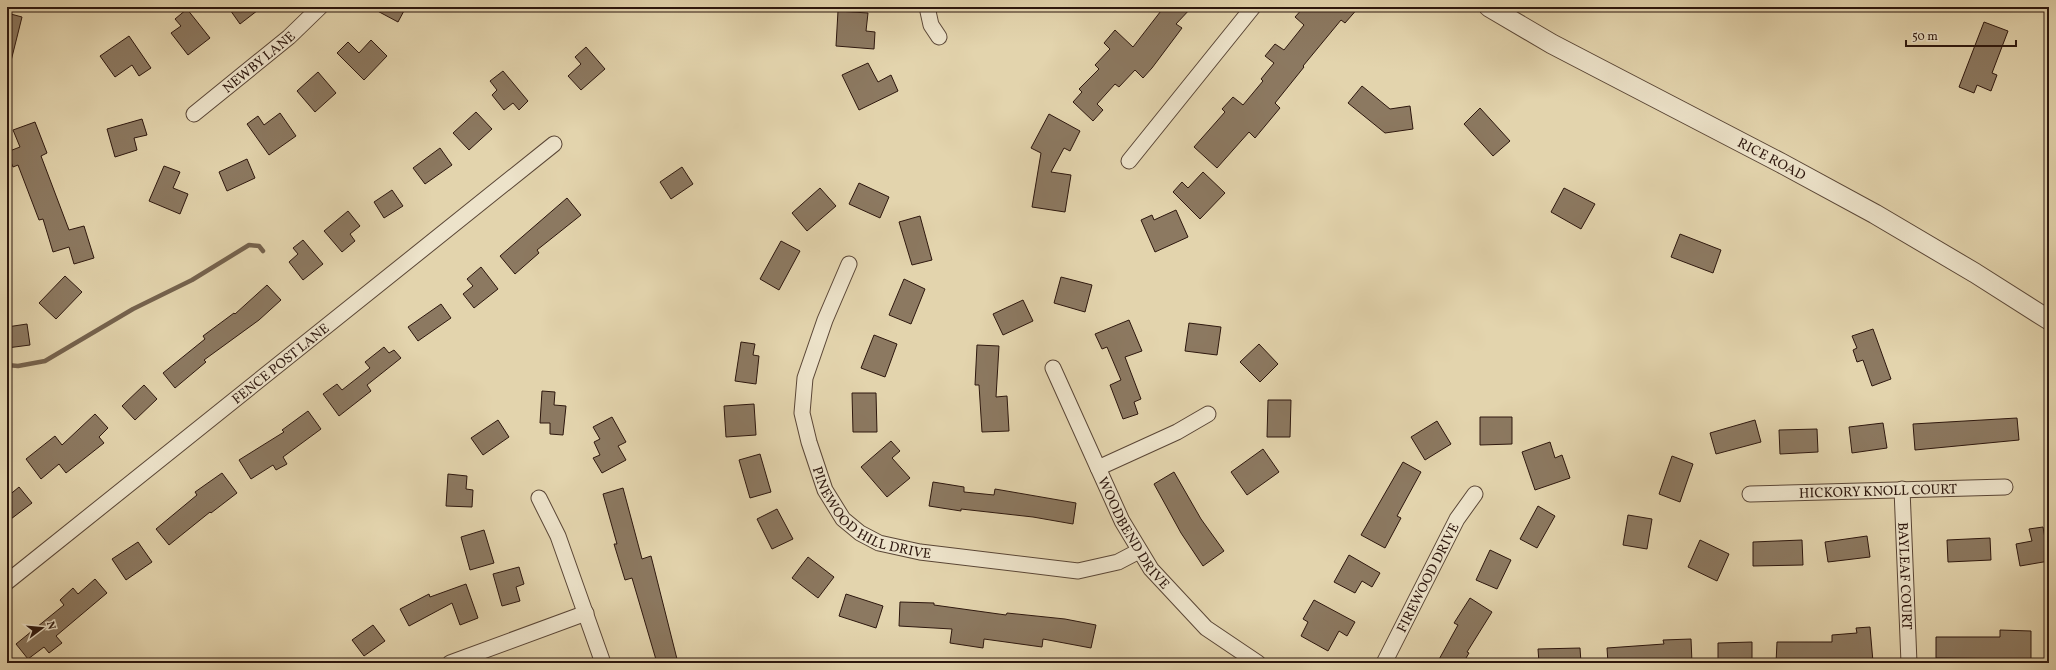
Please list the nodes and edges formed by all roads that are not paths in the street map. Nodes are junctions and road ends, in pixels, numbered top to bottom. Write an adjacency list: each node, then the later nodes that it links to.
1 (320, 7): 6 (street, NEWBY LANE)
2 (927, 7): 5 (street)
3 (1253, 7): 8 (street)
4 (1489, 7): 10 (street, RICE ROAD)
5 (938, 37)
6 (194, 114)
7 (554, 144): 20 (street, FENCE POST LANE)
8 (1130, 161)
9 (849, 264): 19 (street, PINEWOOD HILL DRIVE)
10 (2049, 320)
11 (1053, 368): 13 (street, WOODBEND DRIVE)
12 (1208, 414): 13 (street)
13 (1098, 468): 19 (street, WOODBEND DRIVE)
14 (2005, 487): 15 (street, HICKORY KNOLL COURT)
15 (1902, 489): 17 (street, HICKORY KNOLL COURT); 26 (street, BAYLEAF COURT)
16 (1475, 494): 25 (street, FIREWOOD DRIVE)
17 (1750, 494)
18 (539, 498): 21 (street)
19 (1139, 551): 24 (street, WOODBEND DRIVE)
20 (7, 582)
21 (586, 613): 22 (street); 23 (street)
22 (450, 663)
23 (603, 663)
24 (1258, 663)
25 (1384, 663)
26 (1909, 663)

